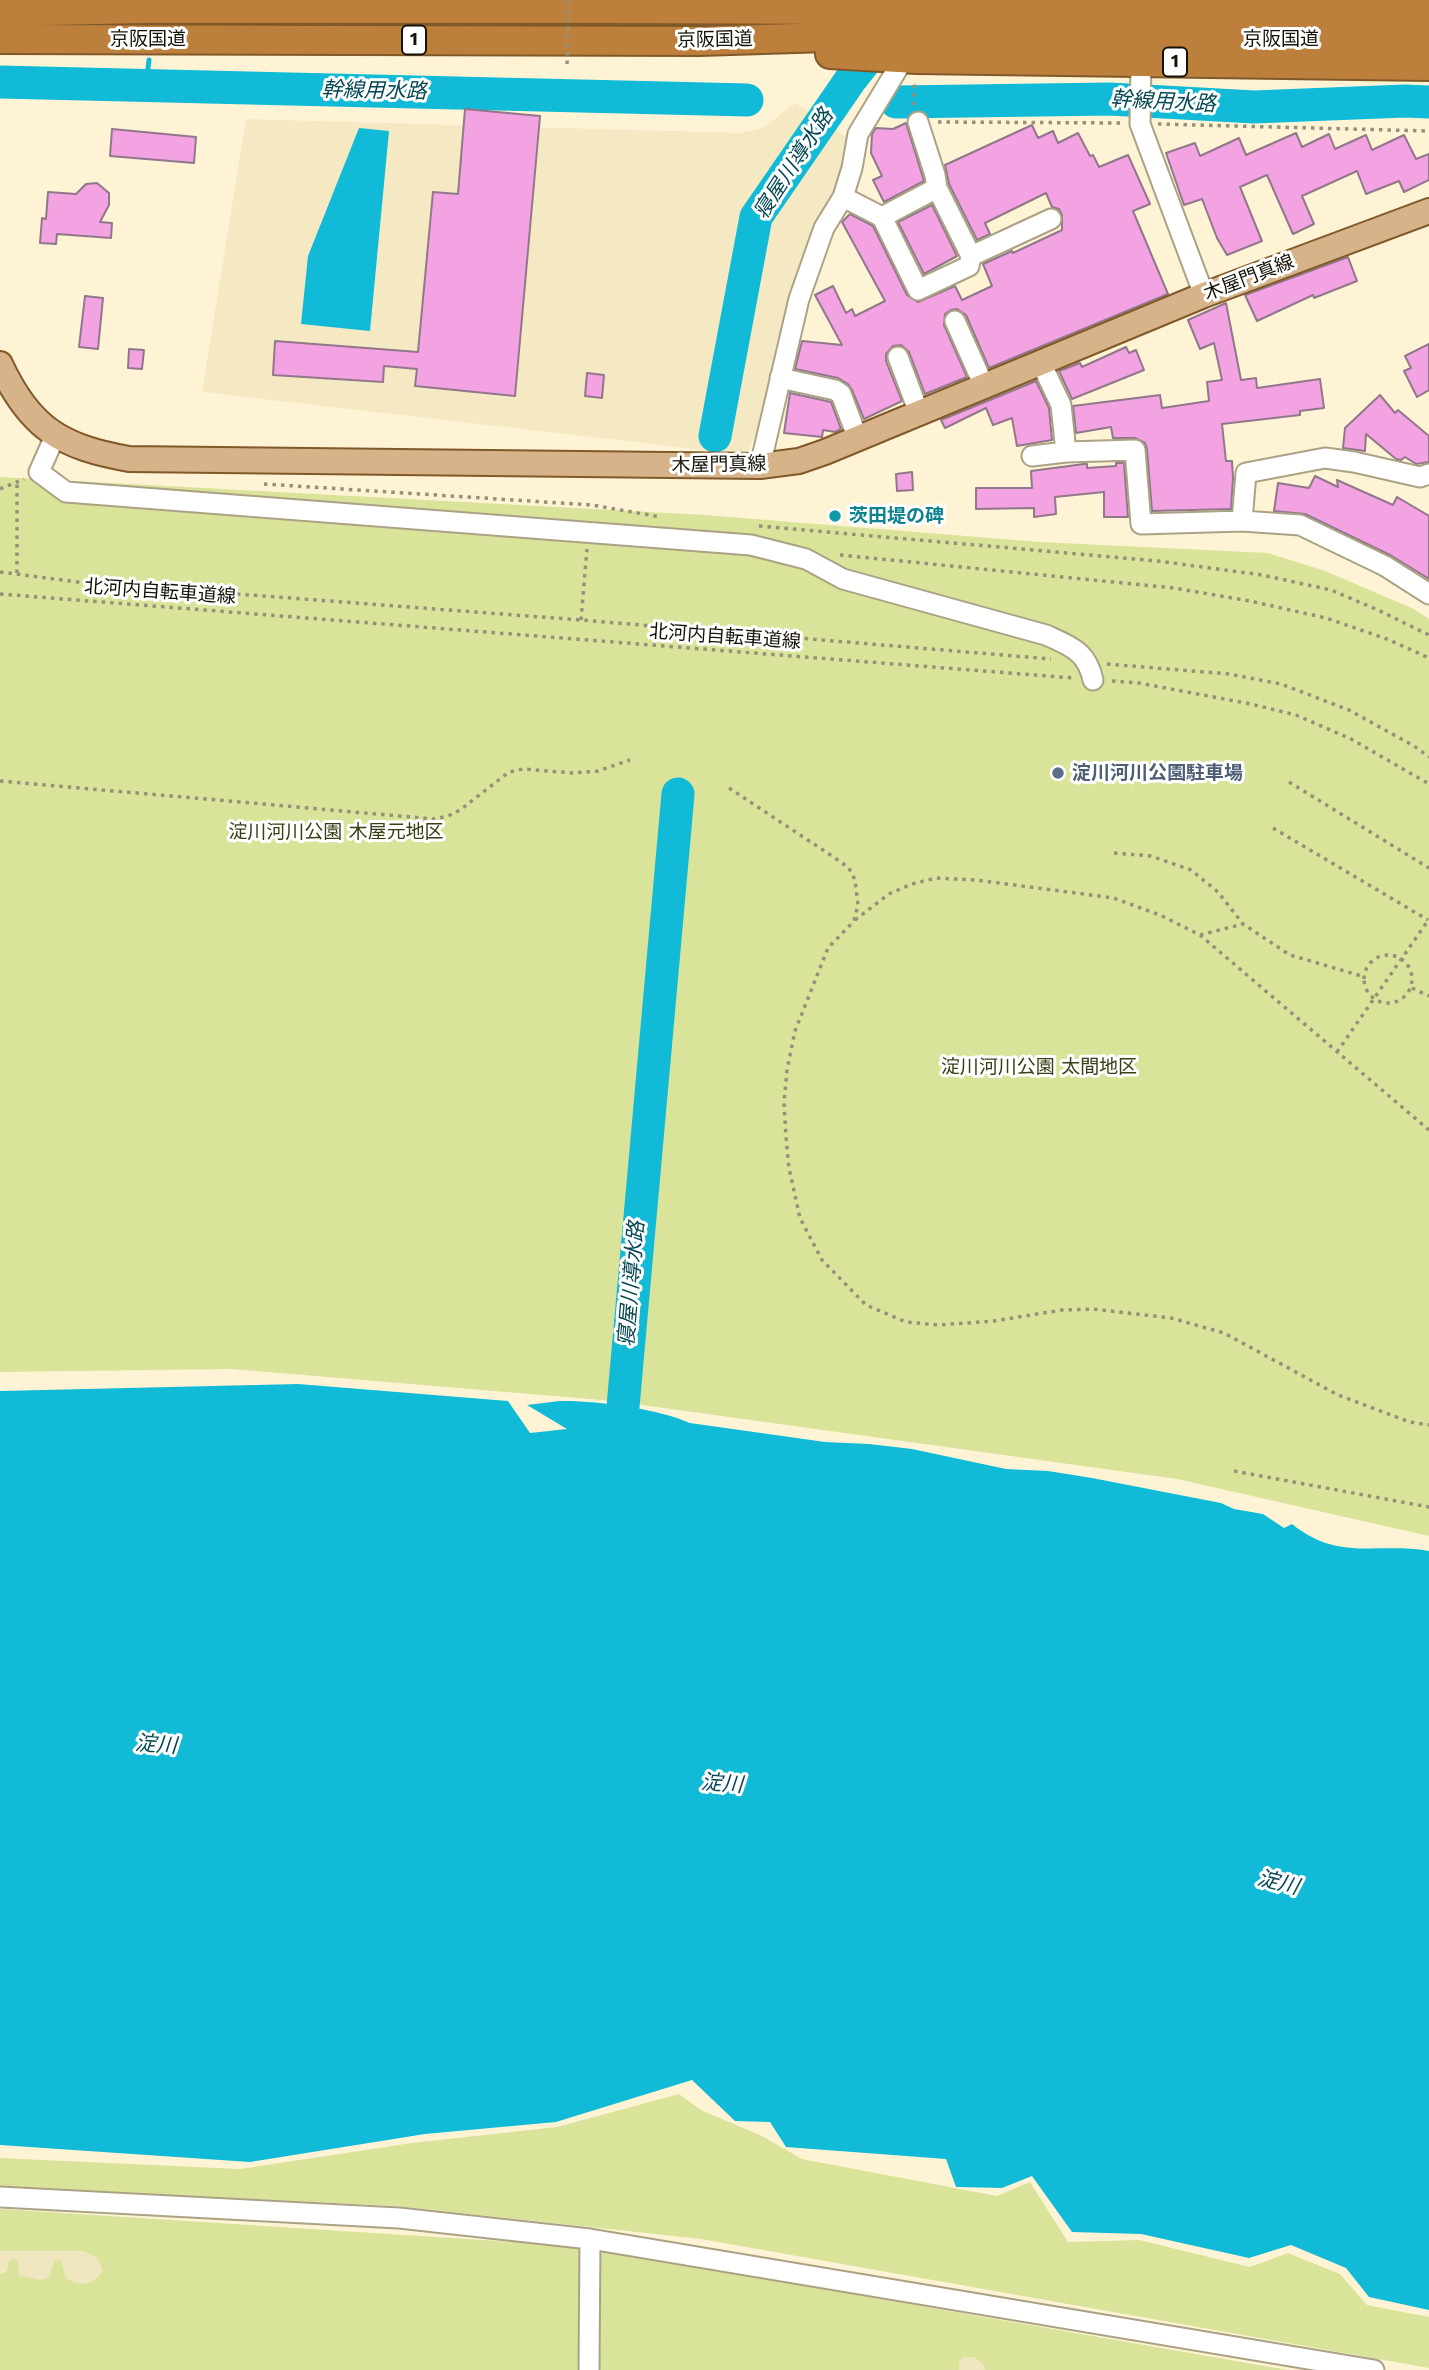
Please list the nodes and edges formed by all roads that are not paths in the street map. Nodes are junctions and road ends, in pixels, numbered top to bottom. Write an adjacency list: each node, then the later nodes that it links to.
1 (702, 0): 4 (highway, 1)
2 (142, 5): 3 (highway, 京阪国道 / 1); 5 (highway, 京阪国道 / 1)
3 (484, 5): 4 (highway, 京阪国道 / 1)
4 (610, 9): 6 (highway, 京阪国道 / 1)
5 (0, 12)
6 (1429, 12)
7 (0, 39): 9 (highway, 京阪国道 / 1)
8 (1429, 39): 10 (highway, 京阪国道 / 1)
9 (820, 45): 10 (highway, 京阪国道 / 1); 10 (highway, 1)
10 (919, 53): 12 (highway, 1); 15 (street)
11 (1429, 66): 12 (highway, 1)
12 (1141, 74): 20 (street)
13 (915, 122): 14 (street)
14 (937, 188): 17 (street); 19 (street)
15 (843, 197): 17 (street); 25 (street)
16 (1429, 211): 20 (main road, 木屋門真線)
17 (882, 217): 19 (street)
18 (1051, 219): 19 (street)
19 (971, 256)
20 (1204, 295): 23 (main road, 木屋門真線)
21 (955, 321): 26 (street)
22 (898, 357): 27 (street)
23 (1041, 363): 26 (main road, 木屋門真線); 30 (street)
24 (0, 364): 28 (main road, 木屋門真線)
25 (780, 378): 29 (street); 32 (street)
26 (984, 386): 27 (main road, 木屋門真線)
27 (919, 413): 29 (main road, 木屋門真線)
28 (55, 436): 32 (main road, 木屋門真線); 36 (street)
29 (858, 439): 32 (main road, 木屋門真線)
30 (1066, 452): 31 (street); 34 (street)
31 (1032, 456)
32 (760, 466)
33 (1429, 474): 34 (street)
34 (1242, 521): 35 (street)
35 (1429, 594)
36 (1091, 672)
37 (0, 2197): 38 (street)
38 (590, 2239): 39 (street); 40 (street)
39 (589, 2370)
40 (1374, 2370)

